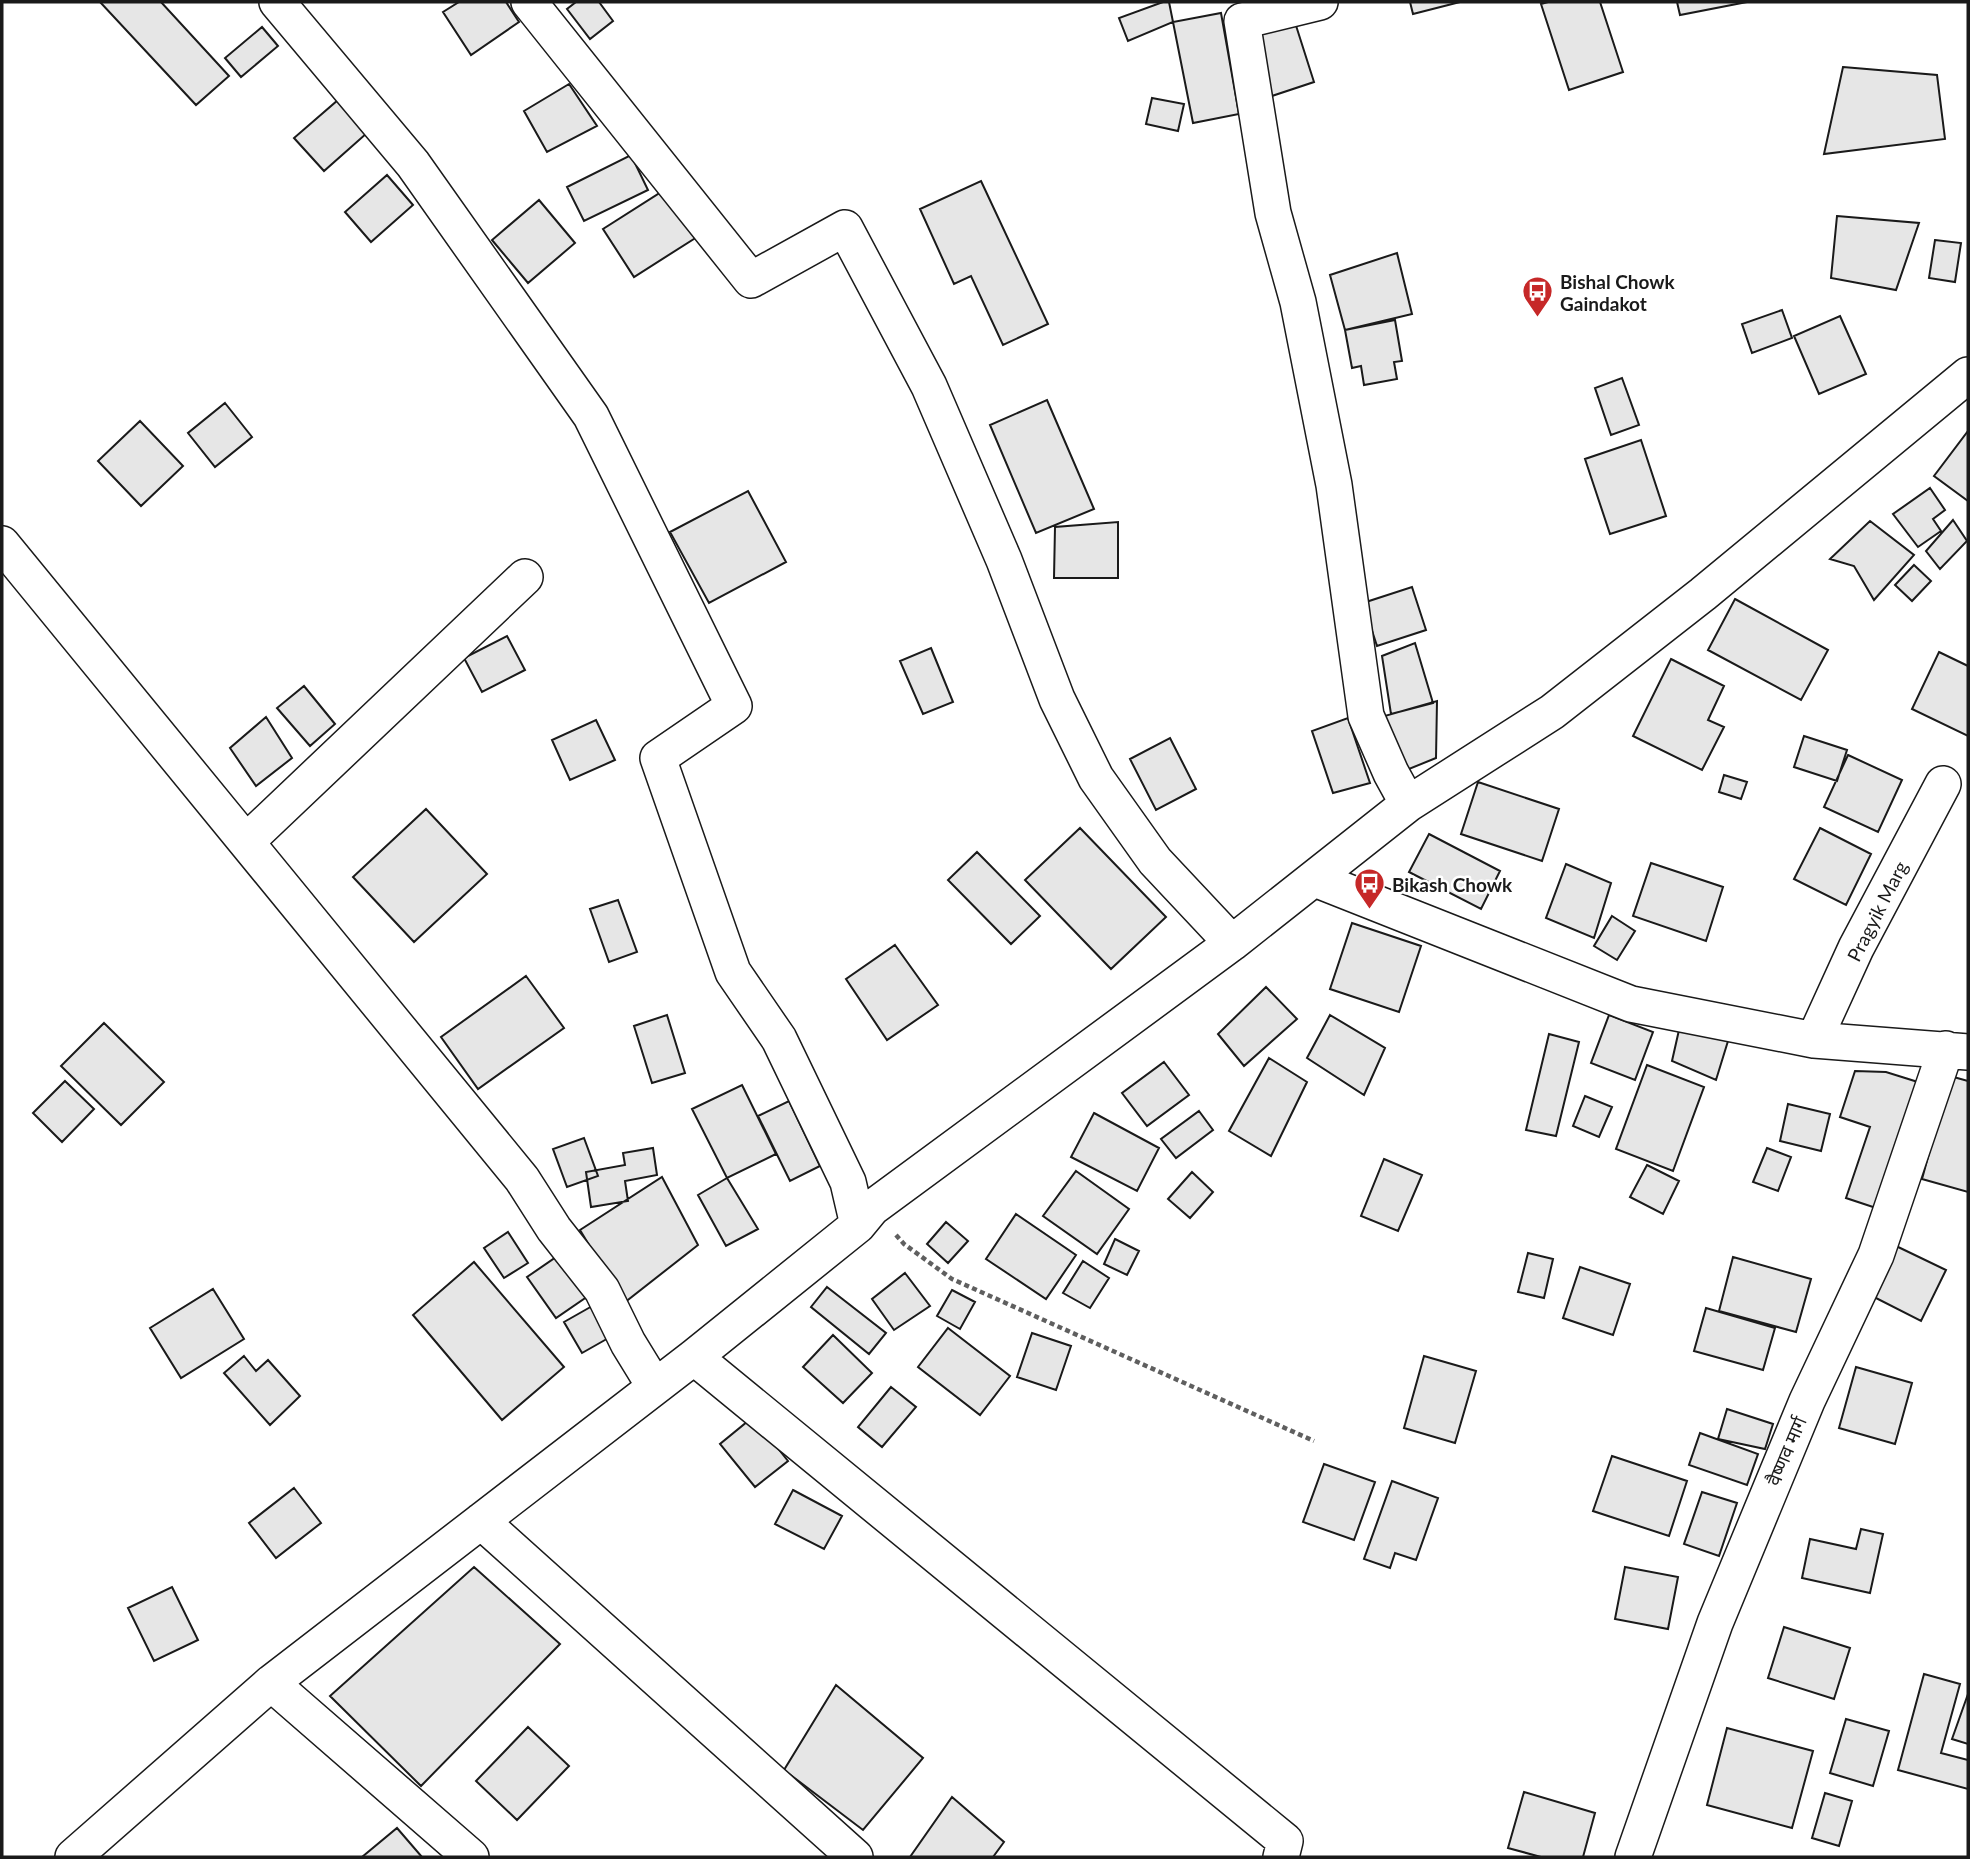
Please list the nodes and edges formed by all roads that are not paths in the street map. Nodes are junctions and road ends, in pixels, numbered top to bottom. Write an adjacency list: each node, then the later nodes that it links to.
1 (276, 2): 14 (street)
2 (529, 2): 11 (street)
3 (1320, 2): 8 (street)
4 (1968, 375): 8 (street)
5 (2, 544): 9 (street)
6 (525, 577): 9 (street)
7 (1943, 784): 12 (street, Pragyik Marg)
8 (1408, 804): 10 (street)
9 (246, 842): 16 (street)
10 (1315, 879): 11 (street); 12 (street)
11 (1232, 943): 14 (street)
12 (1814, 1040): 13 (street)
13 (1957, 1050): 23 (street, वैष्णव मार्ग)
14 (865, 1217): 15 (street)
15 (694, 1357): 16 (street); 22 (street)
16 (655, 1387): 17 (street)
17 (481, 1521): 18 (street); 21 (street)
18 (271, 1683): 19 (street); 20 (street)
19 (73, 1857)
20 (471, 1857)
21 (855, 1857)
22 (1281, 1857)
23 (1633, 1857)

